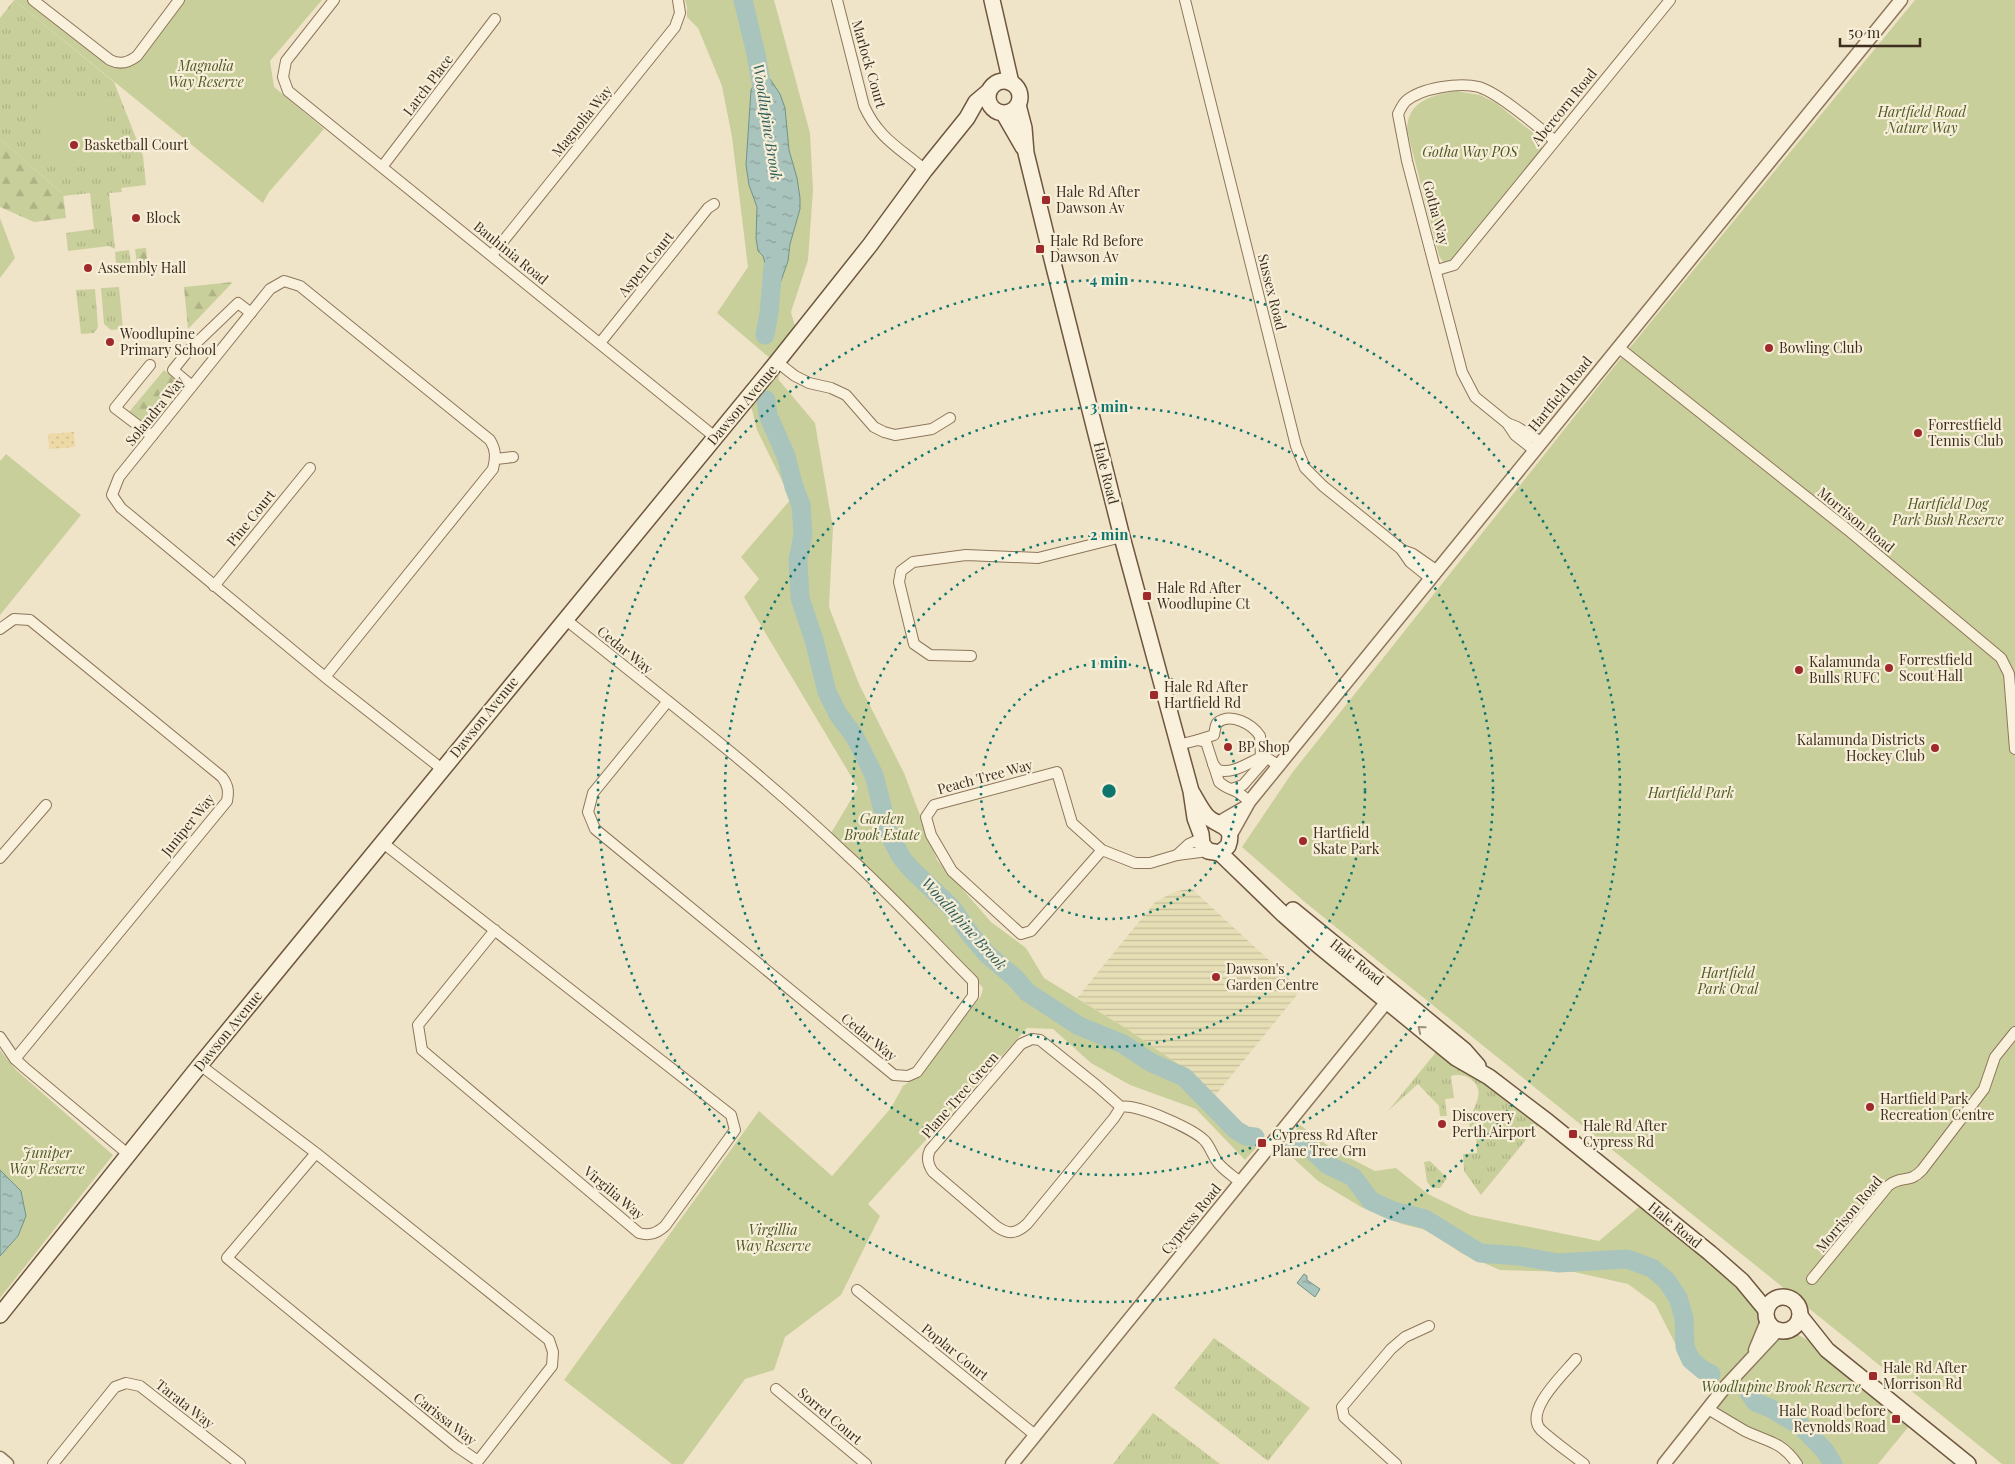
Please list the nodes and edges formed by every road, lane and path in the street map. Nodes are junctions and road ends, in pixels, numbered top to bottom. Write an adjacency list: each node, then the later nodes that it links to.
1 (33, 0): 2 (street)
2 (179, 0)
3 (334, 0): 18 (street, Bauhinia Road)
4 (678, 0): 21 (street, Magnolia Way)
5 (837, 0): 19 (street, Marlock Court)
6 (984, 0): 12 (main road)
7 (992, 0): 12 (main road)
8 (1185, 0): 37 (street, Sussex Road)
9 (1670, 0): 16 (street, Abercorn Road)
10 (1901, 0): 25 (street, Hartfield Road)
11 (495, 19): 18 (street, Larch Place)
12 (999, 85): 13 (main road); 14 (main road); 15 (main road, Dawson Avenue)
13 (1018, 105): 14 (main road); 17 (main road, Hale Road)
14 (1001, 113): 15 (main road); 17 (main road, Hale Road)
15 (967, 118): 19 (main road, Dawson Avenue)
16 (1554, 140): 22 (street, Abercorn Road); 22 (street, Gotha Way)
17 (1026, 153): 36 (main road, Hale Road)
18 (382, 167): 21 (street, Bauhinia Road)
19 (926, 170): 26 (main road, Dawson Avenue)
20 (714, 204): 24 (street, Aspen Court)
21 (492, 255): 24 (street, Bauhinia Road)
22 (1437, 270): 32 (street, Gotha Way)
23 (251, 313): 28 (street, Solandra Way); 28 (street); 34 (street, Solandra Way)
24 (600, 343): 31 (street, Bauhinia Road)
25 (1618, 347): 32 (street, Hartfield Road); 46 (street, Morrison Road)
26 (777, 362): 29 (street); 31 (main road, Dawson Avenue)
27 (150, 365): 30 (street)
28 (192, 386): 30 (street, Solandra Way)
29 (950, 418)
30 (152, 436): 38 (street, Solandra Way)
31 (715, 436): 39 (main road, Dawson Avenue)
32 (1538, 446): 37 (street, Hartfield Road)
33 (513, 457): 34 (street)
34 (496, 459): 42 (street)
35 (310, 468): 38 (street, Pine Court)
36 (1122, 537): 41 (street); 45 (main road, Hale Road)
37 (1433, 574): 49 (street, Hartfield Road)
38 (214, 586): 42 (street, Solandra Way)
39 (565, 619): 43 (street, Cedar Way); 50 (main road, Dawson Avenue)
40 (0, 629): 65 (street, Juniper Way)
41 (971, 656)
42 (325, 677): 50 (street, Solandra Way)
43 (668, 702): 43 (street, Cedar Way)
44 (1198, 740): 45 (street); 47 (street); 48 (street)
45 (1178, 745): 52 (main road, Hale Road)
46 (2015, 749)
47 (1260, 761): 48 (street); 49 (street); 51 (street)
48 (1212, 763): 51 (street)
49 (1275, 763): 54 (street, Hartfield Road)
50 (442, 769): 57 (main road, Dawson Avenue)
51 (1232, 789): 54 (street)
52 (1191, 791): 55 (main road, Hale Road); 56 (main road, Hale Road)
53 (46, 805): 60 (street)
54 (1246, 805): 55 (street, Hartfield Road); 56 (street, Hartfield Road)
55 (1216, 823): 56 (main road); 56 (main road, Hale Road)
56 (1215, 842): 59 (street, Peach Tree Way); 59 (street, Peach Tree Way); 62 (main road, Hale Road)
57 (383, 844): 61 (street, Virgilia Way); 66 (main road, Dawson Avenue)
58 (1102, 850): 58 (street, Peach Tree Way); 59 (street, Peach Tree Way)
59 (1177, 855)
60 (0, 858)
61 (495, 930): 61 (street, Virgilia Way)
62 (1391, 997): 70 (street, Cypress Road); 72 (main road, Hale Road)
63 (2015, 1032): 71 (street, Morrison Road)
64 (0, 1037): 65 (street)
65 (15, 1059): 69 (street)
66 (200, 1065): 68 (street, Carissa Way); 69 (main road, Dawson Avenue)
67 (1120, 1107): 67 (street, Plane Tree Green); 70 (street)
68 (316, 1153): 68 (street, Carissa Way)
69 (129, 1155): 75 (main road, Dawson Avenue)
70 (1240, 1182): 83 (street, Cypress Road)
71 (1812, 1280)
72 (1742, 1281): 74 (main road, Hale Road); 77 (main road, Hale Road)
73 (858, 1290): 83 (street, Poplar Court)
74 (1779, 1297): 76 (main road); 77 (main road)
75 (0, 1315)
76 (1800, 1316): 77 (main road); 79 (main road, Hale Road)
77 (1775, 1323): 79 (main road, Hale Road); 82 (street)
78 (1429, 1326): 90 (street)
79 (1827, 1350): 94 (main road, Hale Road)
80 (1576, 1359): 91 (street)
81 (776, 1389): 88 (street, Sorrel Court)
82 (1708, 1410): 92 (street); 93 (street)
83 (1035, 1436): 89 (street, Cypress Road)
84 (0, 1458): 85 (street)
85 (7, 1464)
86 (53, 1464): 87 (street, Tarata Way)
87 (240, 1464)
88 (866, 1464)
89 (1012, 1464)
90 (1396, 1464)
91 (1584, 1464)
92 (1664, 1464)
93 (1796, 1464)
94 (1968, 1464)

